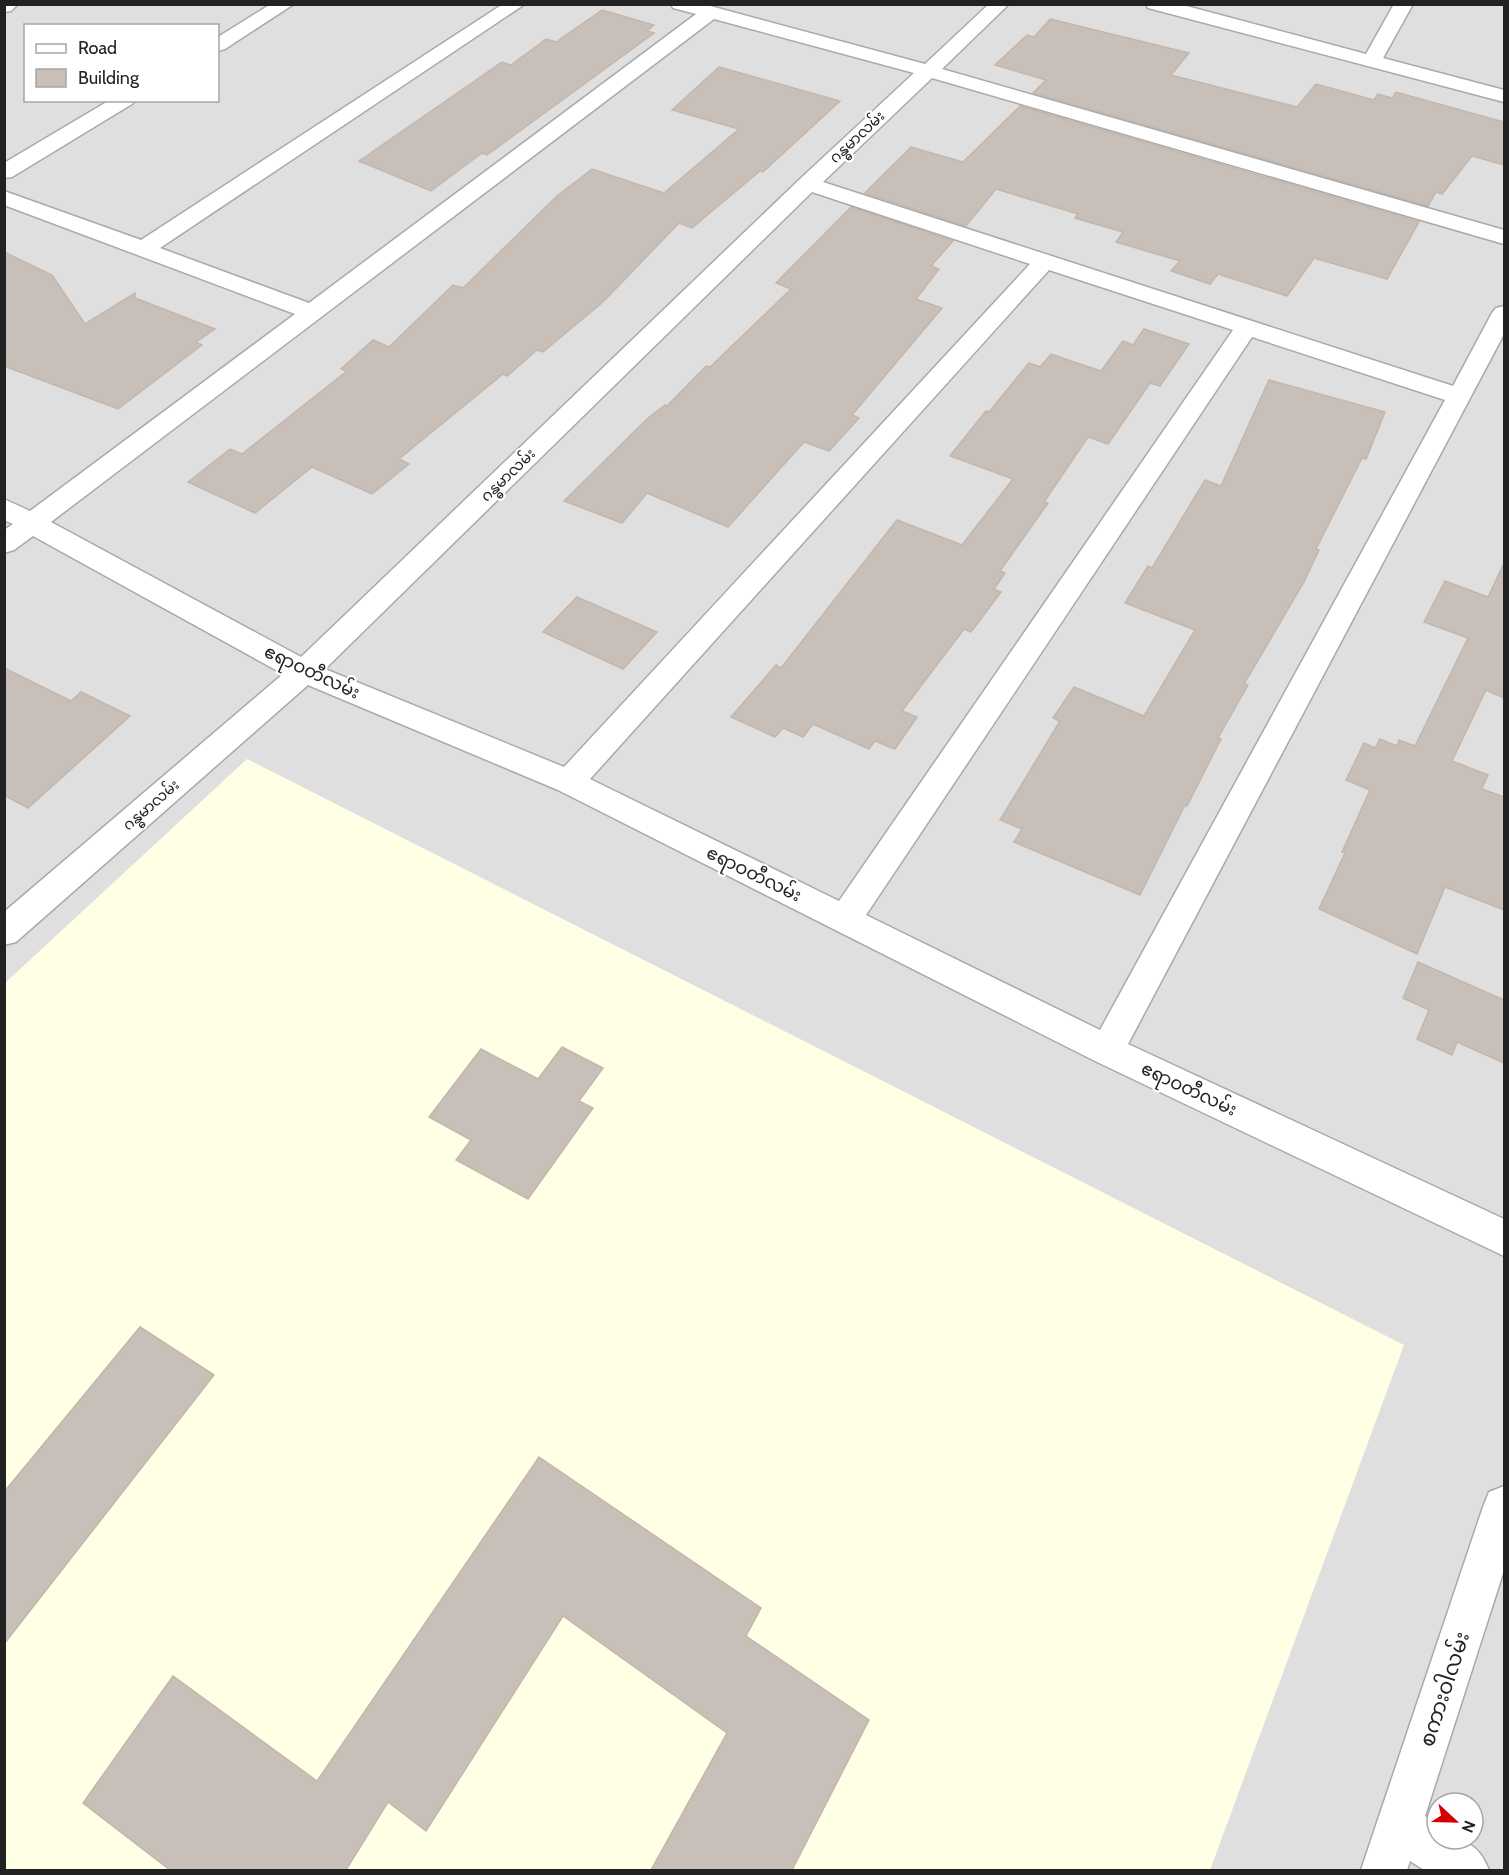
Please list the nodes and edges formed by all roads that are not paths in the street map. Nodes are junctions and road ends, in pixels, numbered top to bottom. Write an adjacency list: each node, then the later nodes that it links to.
1 (9, 4): 8 (street)
2 (285, 4): 10 (street)
3 (516, 4): 19 (street)
4 (680, 4): 9 (street)
5 (1000, 4): 12 (street, ဂန္ဓမာလမ်း)
6 (1155, 4): 11 (street)
7 (1404, 4): 11 (street)
8 (4, 7)
9 (710, 13): 12 (street); 21 (street)
10 (219, 44)
11 (1371, 62): 13 (street)
12 (928, 71): 16 (street, ဂန္ဓမာလမ်း); 18 (street)
13 (1504, 96)
14 (122, 102): 15 (street)
15 (4, 172)
16 (808, 184): 20 (street); 28 (street, ဂန္ဓမာလမ်း)
17 (4, 197): 19 (street)
18 (1504, 237)
19 (143, 249): 21 (street)
20 (1045, 261): 23 (street); 29 (street)
21 (312, 312): 26 (street)
22 (1504, 313): 24 (street)
23 (1247, 327): 24 (street); 30 (street)
24 (1459, 396): 32 (street)
25 (4, 508): 26 (street, ဧရာဝတီလမ်း)
26 (33, 522): 27 (street); 28 (street, ဧရာဝတီလမ်း)
27 (4, 544)
28 (304, 672): 29 (street, ဧရာဝတီလမ်း); 31 (street, ဂန္ဓမာလမ်း)
29 (569, 782): 30 (street, ဧရာဝတီလမ်း)
30 (845, 919): 32 (street, ဧရာဝတီလမ်း)
31 (4, 932)
32 (1107, 1050): 33 (street, ဧရာဝတီလမ်း)
33 (1504, 1238)
34 (1504, 1507): 35 (street, စကားဝါလမ်း)
35 (1399, 1826): 36 (street, စကားဝါလမ်း); 37 (street)
36 (1384, 1870)
37 (1465, 1870)

